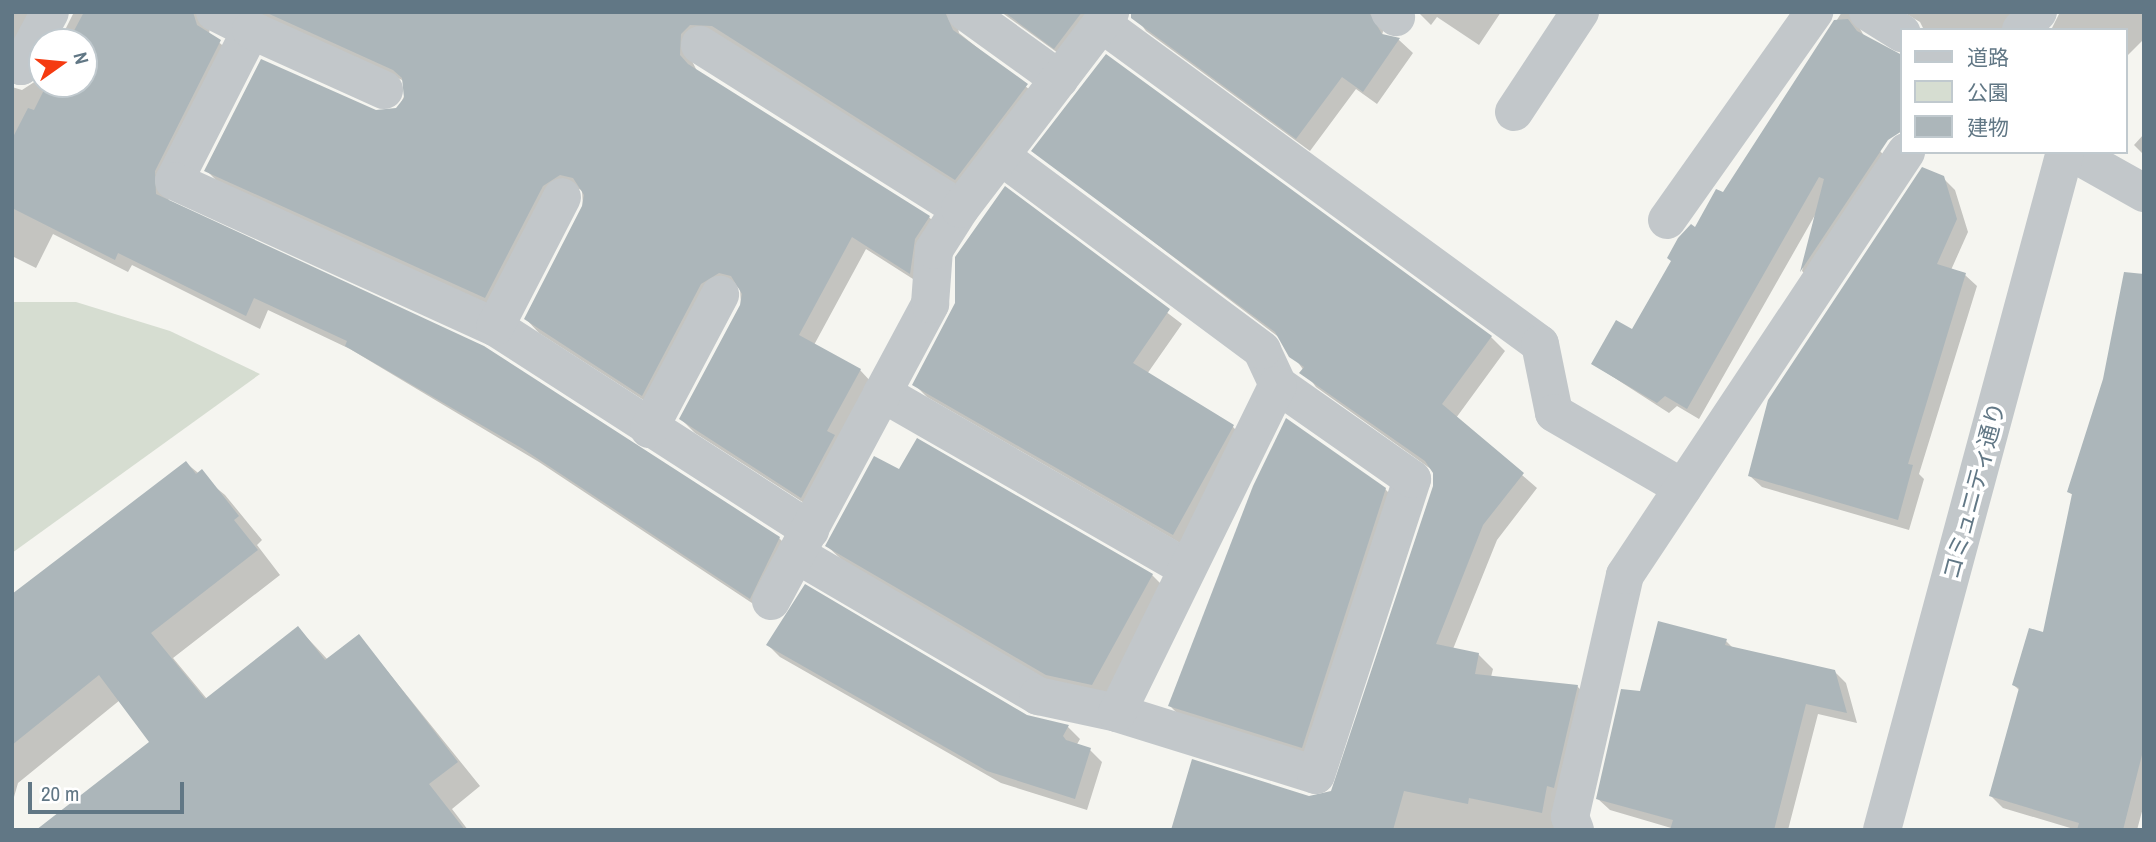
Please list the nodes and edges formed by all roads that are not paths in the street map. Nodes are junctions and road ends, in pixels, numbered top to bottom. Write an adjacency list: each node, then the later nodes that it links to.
1 (50, 12): 13 (street)
2 (215, 12): 10 (street)
3 (966, 12): 14 (street)
4 (1580, 12): 16 (street)
5 (1814, 12): 24 (street)
6 (1868, 12): 11 (street)
7 (2038, 12): 9 (street)
8 (1106, 18): 14 (street); 30 (street)
9 (2023, 28)
10 (251, 30): 15 (street); 26 (street)
11 (1900, 32)
12 (700, 45): 23 (street)
13 (12, 62)
14 (1059, 79): 20 (street)
15 (384, 90)
16 (1514, 112)
17 (1905, 154): 30 (street)
18 (2064, 154): 36 (street, コミュニティ通り)
19 (2075, 154): 21 (street)
20 (1002, 157): 23 (street); 27 (street)
21 (2144, 193)
22 (562, 197): 26 (street)
23 (960, 209): 28 (street)
24 (1667, 220)
25 (720, 295): 29 (street)
26 (495, 327): 29 (street)
27 (1278, 385): 32 (street); 34 (street)
28 (882, 393): 31 (street); 32 (street)
29 (649, 429): 31 (street)
30 (1683, 488): 35 (street)
31 (803, 542): 33 (street); 34 (street)
32 (1185, 567): 34 (street)
33 (771, 601)
34 (1117, 713)
35 (1575, 830)
36 (1882, 830)

